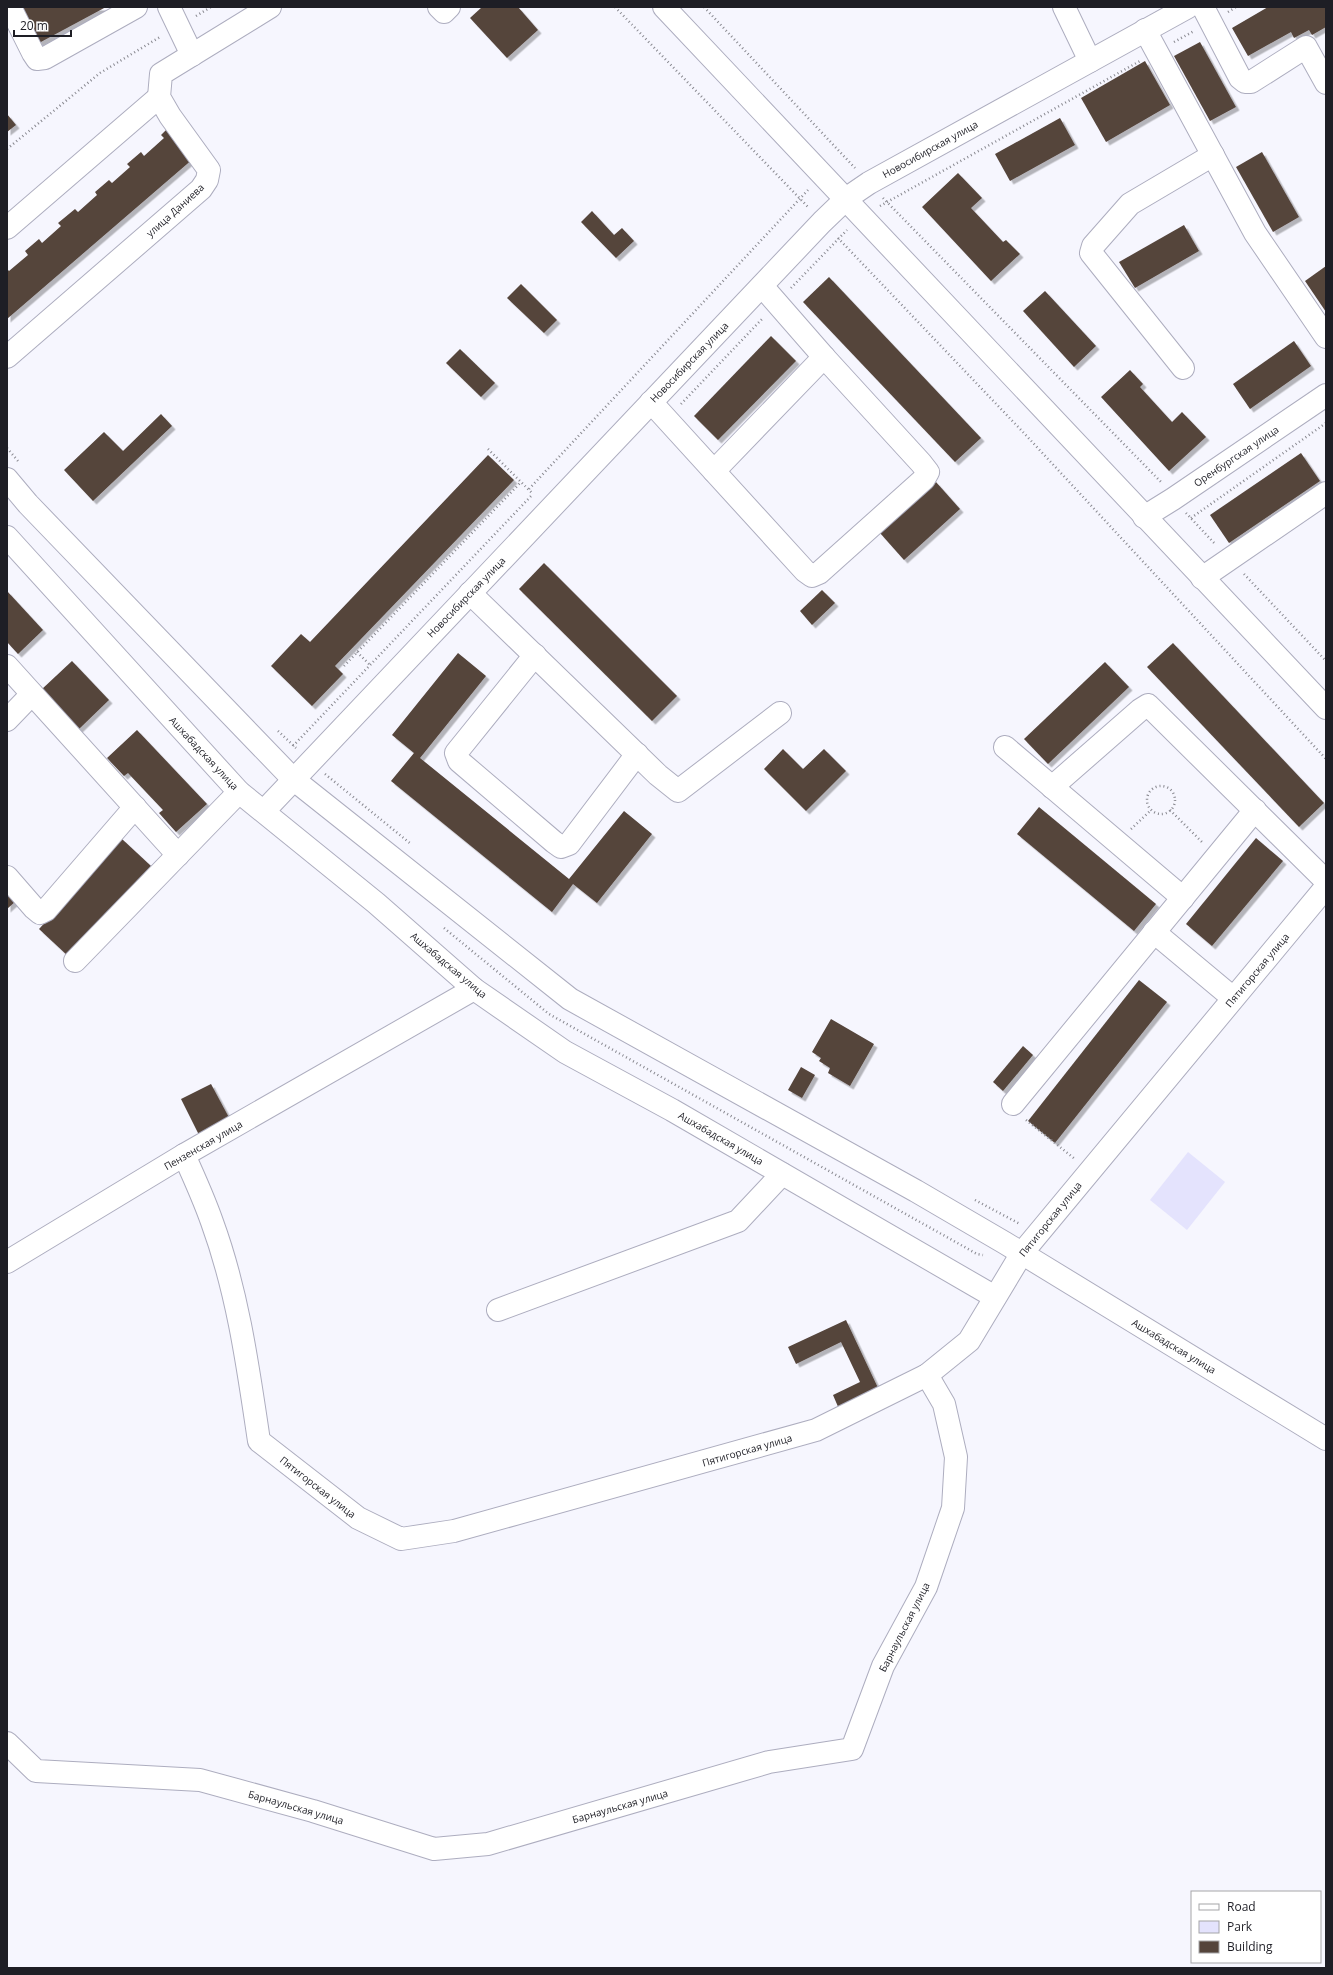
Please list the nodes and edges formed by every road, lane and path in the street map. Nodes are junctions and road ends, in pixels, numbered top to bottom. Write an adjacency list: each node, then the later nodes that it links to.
1 (136, 7): 13 (street)
2 (169, 7): 15 (street)
3 (211, 7): 15 (path)
4 (270, 7): 18 (street)
5 (439, 7): 6 (street)
6 (449, 7)
7 (615, 7): 27 (path)
8 (664, 7): 24 (street)
9 (704, 7): 25 (path)
10 (1064, 7): 19 (street)
11 (1188, 7): 16 (street, Новосибирская улица)
12 (1236, 7): 14 (path)
13 (13, 13)
14 (1207, 14): 17 (path); 20 (street)
15 (178, 26): 18 (street); 22 (path)
16 (1145, 30): 17 (street); 19 (street, Новосибирская улица)
17 (1157, 51): 23 (street); 28 (path)
18 (192, 55): 21 (street)
19 (1090, 61): 25 (street, Новосибирская улица)
20 (1326, 83)
21 (159, 97): 31 (street); 36 (street, улица Даниева)
22 (7, 150)
23 (1214, 155): 35 (street); 38 (street)
24 (822, 174): 26 (street); 27 (path)
25 (869, 183): 26 (street, Новосибирская улица); 28 (path)
26 (847, 198): 29 (street); 30 (street, Новосибирская улица)
27 (800, 199): 30 (path); 48 (path)
28 (887, 202): 29 (path); 51 (path)
29 (862, 216): 32 (path); 53 (street)
30 (822, 222): 32 (path); 33 (street, Новосибирская улица)
31 (7, 228)
32 (839, 239): 34 (path); 73 (path)
33 (762, 286): 34 (street); 40 (street, Новосибирская улица)
34 (777, 303): 37 (street); 41 (path)
35 (1326, 337)
36 (7, 357)
37 (824, 357): 46 (street); 46 (street)
38 (1183, 368)
39 (1326, 395): 51 (street, Оренбургская улица)
40 (651, 402): 41 (street); 52 (street, Новосибирская улица)
41 (666, 419): 46 (street)
42 (1326, 423): 54 (path)
43 (7, 448): 45 (path)
44 (488, 449): 47 (path)
45 (14, 471): 74 (street, Ашхабадская улица)
46 (714, 471)
47 (521, 482): 48 (path); 59 (path)
48 (529, 489): 50 (path)
49 (1326, 493): 56 (street)
50 (533, 494): 52 (path); 62 (path)
51 (1173, 500): 53 (street, Оренбургская улица); 54 (path)
52 (549, 509): 58 (street, Новосибирская улица)
53 (1144, 517): 57 (street)
54 (1191, 518): 56 (path)
55 (7, 537): 79 (street, Ашхабадская улица)
56 (1229, 559): 57 (street); 61 (path)
57 (1202, 578): 66 (street)
58 (470, 593): 60 (street); 75 (street, Новосибирская улица)
59 (357, 652): 62 (path); 64 (path)
60 (534, 655): 72 (street); 72 (street)
61 (1326, 661)
62 (370, 665): 70 (path)
63 (7, 666): 65 (street)
64 (344, 666)
65 (32, 694): 68 (street); 80 (street)
66 (1326, 708)
67 (780, 713): 72 (street)
68 (7, 720)
69 (276, 730): 70 (path)
70 (293, 746): 74 (path); 75 (path)
71 (1005, 747): 78 (street)
72 (637, 754)
73 (1326, 759)
74 (277, 762): 77 (street, Ашхабадская улица)
75 (318, 768): 76 (path); 77 (street, Новосибирская улица); 77 (path); 86 (path)
76 (331, 768)
77 (301, 785): 84 (street, Новосибирская улица); 103 (street, Ашхабадская улица)
78 (1052, 787): 83 (street); 85 (street)
79 (239, 792): 84 (street, Ашхабадская улица); 87 (street)
80 (135, 808): 87 (street); 89 (street)
81 (1151, 810): 82 (path); 82 (path); 85 (path)
82 (1170, 810): 88 (path)
83 (1255, 810): 88 (street); 90 (street)
84 (264, 811): 95 (street, Ашхабадская улица)
85 (1117, 842): 92 (street)
86 (417, 849)
87 (178, 855): 94 (street)
88 (1217, 857): 92 (street)
89 (7, 877)
90 (1326, 880)
91 (1326, 887): 96 (street, Пятигорская улица)
92 (1183, 898): 93 (street)
93 (1154, 932): 96 (street); 97 (street)
94 (75, 961)
95 (474, 989): 98 (street, Пензенская улица); 100 (street, Ашхабадская улица)
96 (1233, 998): 103 (street, Пятигорская улица)
97 (1013, 1104): 99 (path)
98 (184, 1155): 104 (street, Пензенская улица); 107 (street, Пятигорская улица)
99 (1076, 1160)
100 (782, 1174): 105 (street, Ашхабадская улица); 106 (street)
101 (972, 1198): 102 (path)
102 (1020, 1225)
103 (1022, 1253): 105 (street, Пятигорская улица); 108 (street, Ашхабадская улица)
104 (7, 1262)
105 (995, 1297): 107 (street, Пятигорская улица)
106 (498, 1310)
107 (927, 1375): 109 (street, Барнаульская улица)
108 (1325, 1438)
109 (7, 1743)

